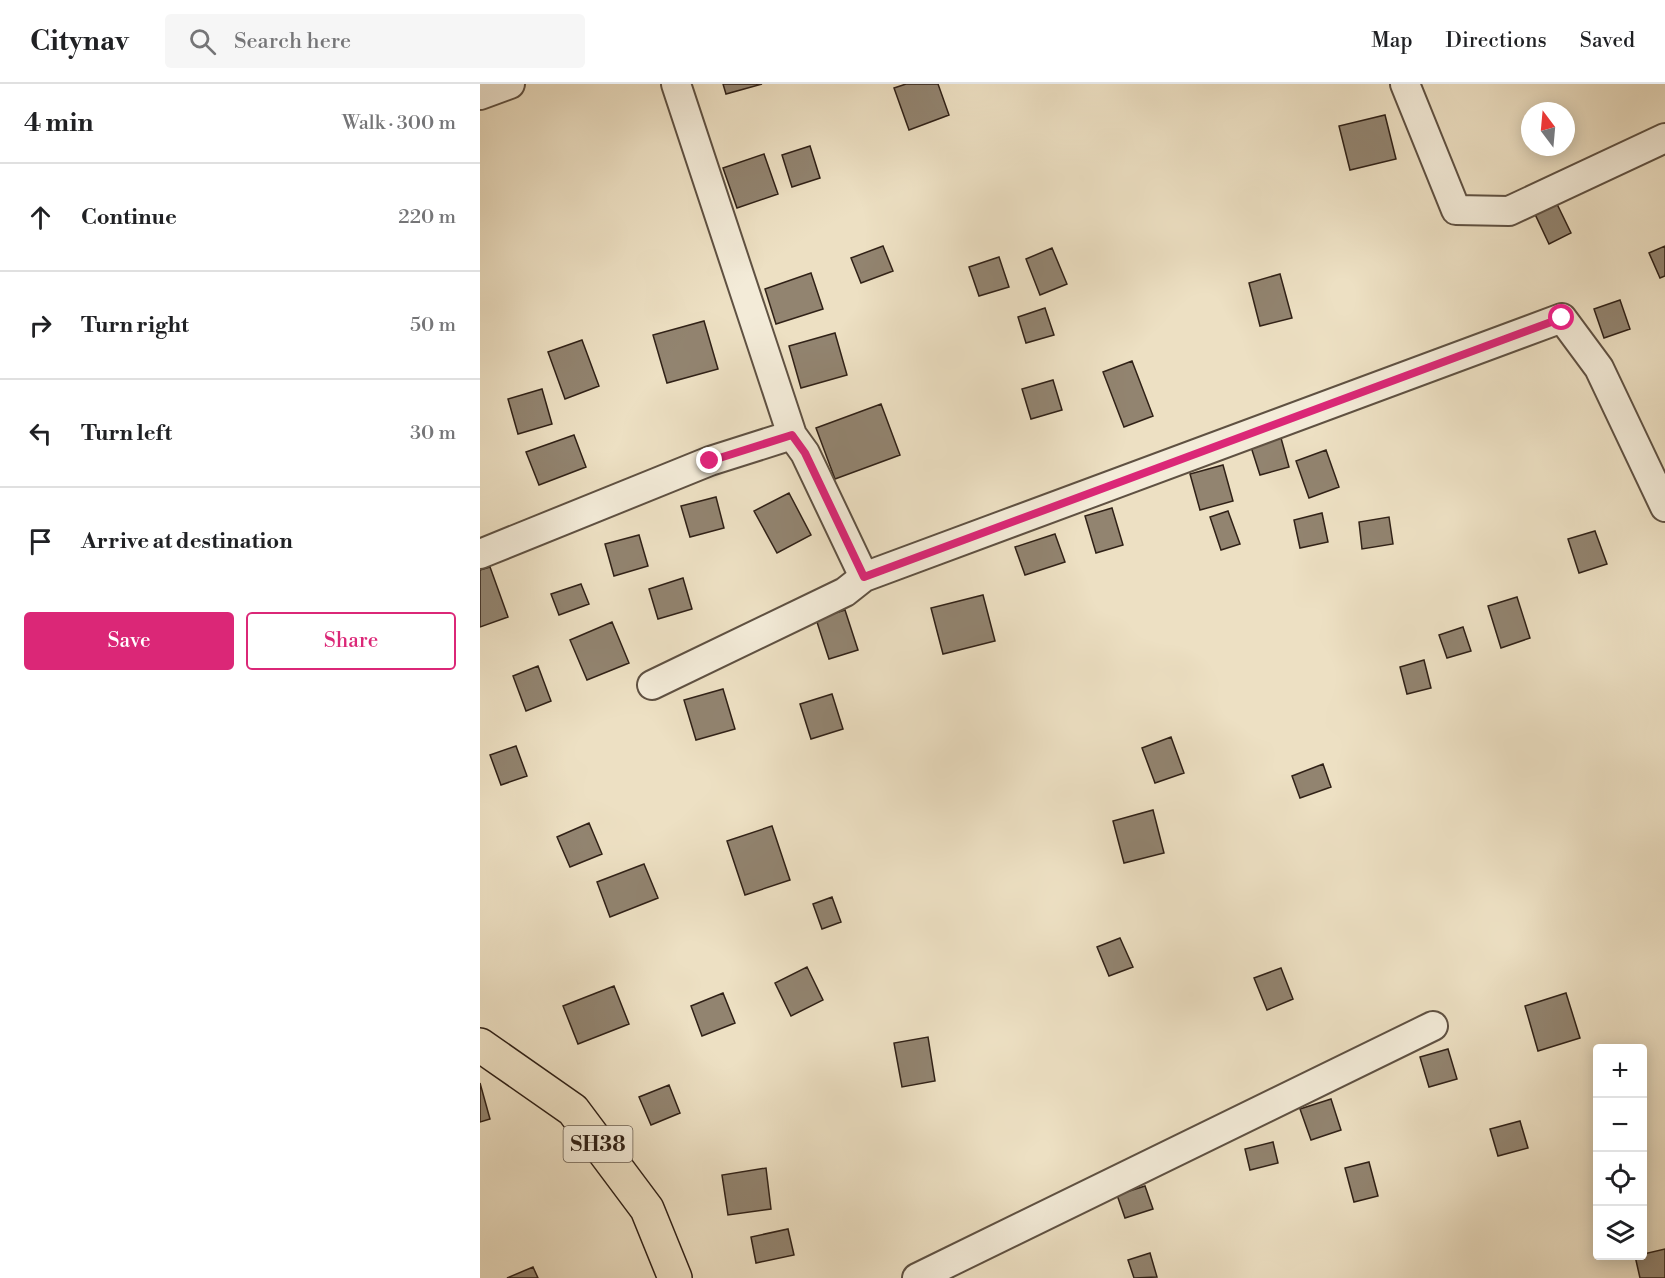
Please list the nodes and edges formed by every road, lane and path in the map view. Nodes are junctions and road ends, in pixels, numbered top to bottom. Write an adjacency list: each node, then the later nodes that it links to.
1 (510, 84): 4 (street)
2 (676, 84): 6 (street)
3 (1405, 84): 5 (street)
4 (480, 94)
5 (1665, 138)
6 (792, 435): 8 (street); 9 (street)
7 (1665, 507): 9 (street)
8 (480, 554)
9 (864, 577): 10 (street)
10 (652, 685)
11 (1433, 1026): 14 (street)
12 (481, 1047): 13 (main road, SH38)
13 (675, 1278)
14 (917, 1278)

